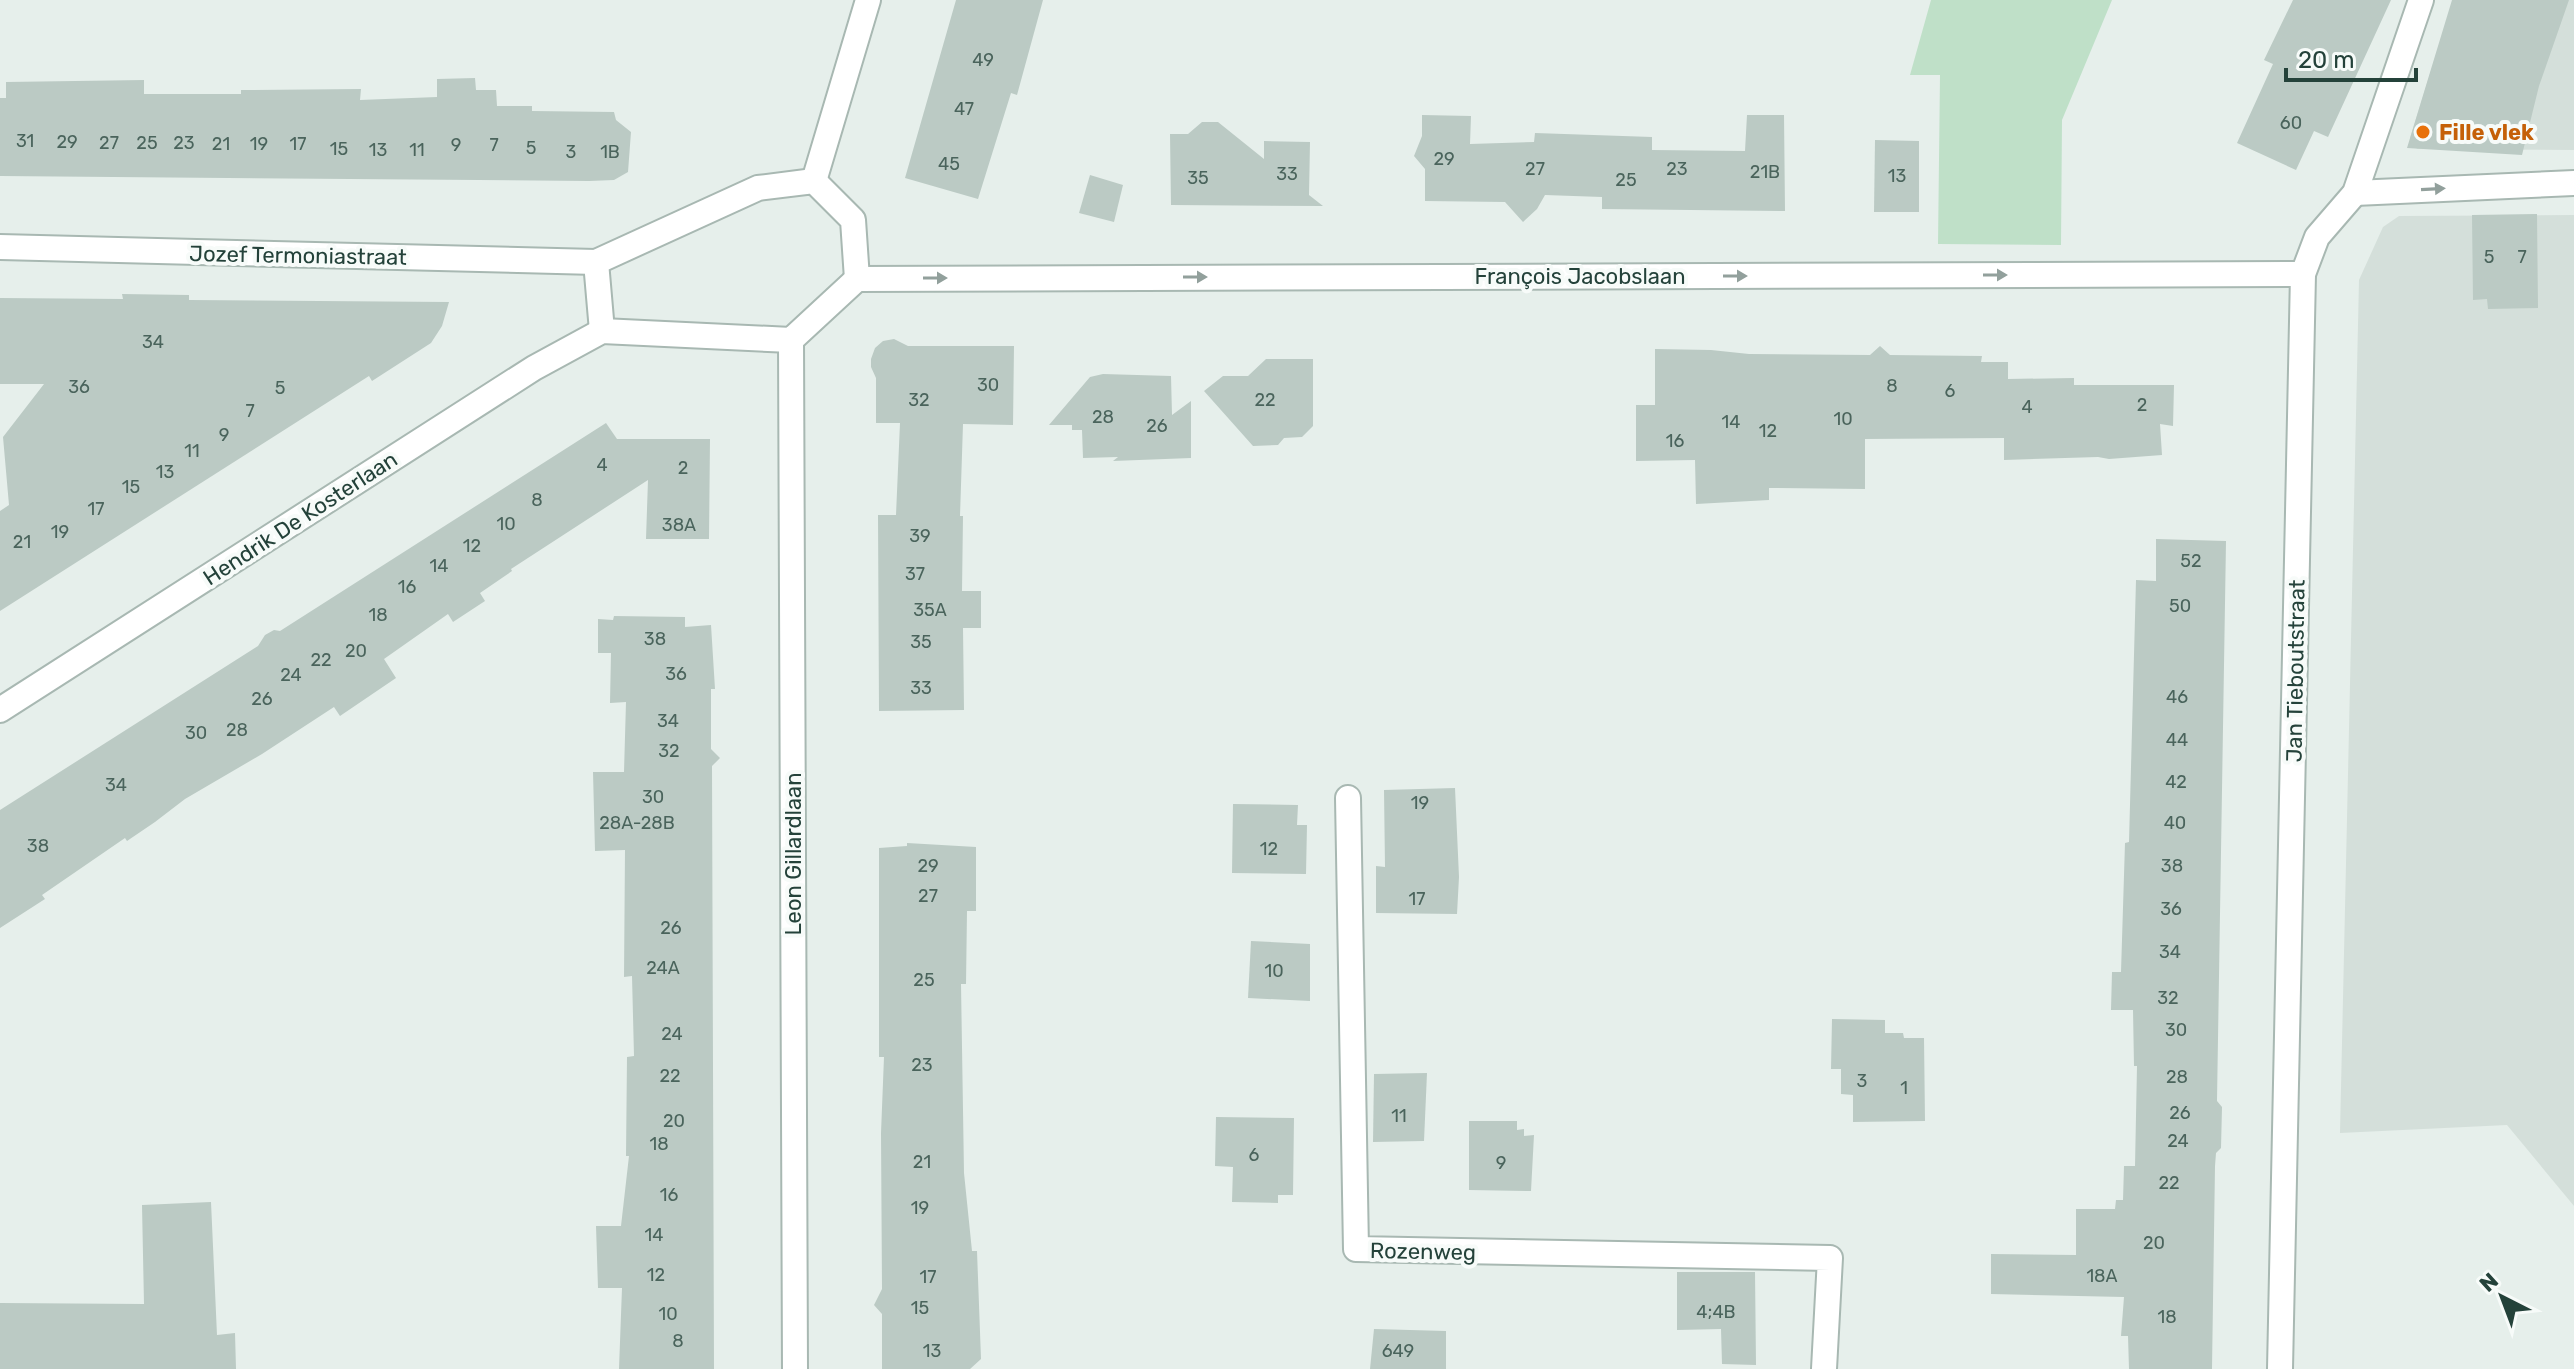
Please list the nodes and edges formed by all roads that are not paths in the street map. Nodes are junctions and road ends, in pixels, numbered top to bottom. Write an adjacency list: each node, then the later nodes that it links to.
1 (868, 0): 3 (street)
2 (2421, 0): 5 (street, Jan Tieboutstraat)
3 (814, 181): 7 (street); 9 (street)
4 (2574, 183): 5 (street, one-way to 4)
5 (2355, 193): 8 (street, Jan Tieboutstraat)
6 (0, 247): 7 (street, Jozef Termoniastraat)
7 (596, 262): 10 (street)
8 (2303, 274): 9 (street, François Jacobslaan, one-way to 8); 16 (street, Jan Tieboutstraat)
9 (857, 279): 11 (street)
10 (602, 331): 11 (street); 12 (street, Hendrik De Kosterlaan)
11 (791, 340): 14 (street, Leon Gillardlaan)
12 (0, 710)
13 (1348, 798): 15 (street, Rozenweg)
14 (795, 1369)
15 (1824, 1369)
16 (2280, 1369)

